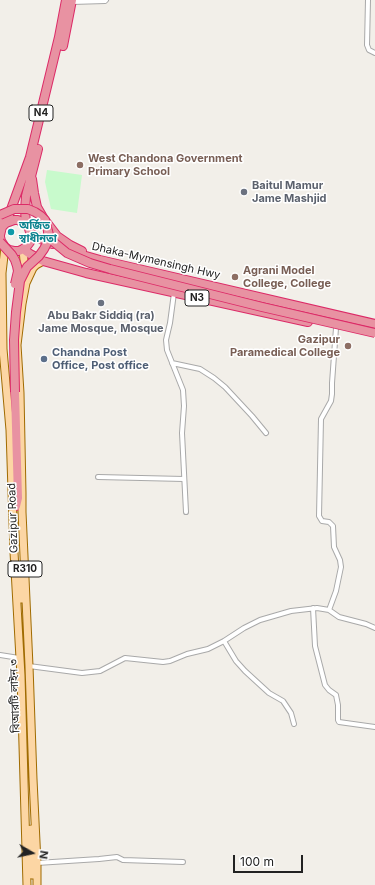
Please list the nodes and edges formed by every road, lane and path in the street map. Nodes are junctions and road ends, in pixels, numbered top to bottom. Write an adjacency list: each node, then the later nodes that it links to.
1 (70, 0): 2 (street); 5 (highway, N4); 7 (highway, N4)
2 (106, 0)
3 (368, 0): 4 (street)
4 (375, 53)
5 (32, 175): 8 (highway, N4); 13 (highway, N3)
6 (0, 215): 9 (highway, bridge)
7 (3, 223): 8 (highway); 11 (highway)
8 (26, 224): 10 (highway)
9 (48, 231): 20 (highway, bridge); 23 (highway, বিআরটি লাইন ৩, bridge)
10 (30, 232): 12 (highway); 13 (highway, Dhaka-Mymensingh Hwy / N3)
11 (1, 241): 12 (highway, N3); 15 (main road, Gazipur Road / R310); 23 (highway, বিআরটি লাইন ৩, bridge)
12 (23, 249): 14 (highway, N3); 16 (main road)
13 (100, 260): 18 (highway, Dhaka-Mymensingh Hwy / N3)
14 (43, 261): 16 (main road, Gazipur Road / R310); 17 (highway, N3)
15 (1, 271): 34 (main road, Gazipur Road / R310)
16 (25, 286): 27 (main road, Gazipur Road / R310)
17 (174, 292): 19 (highway, N3); 22 (street)
18 (375, 324)
19 (336, 328): 21 (highway, N3); 30 (street)
20 (375, 333)
21 (375, 336)
22 (172, 363): 24 (street); 26 (street)
23 (13, 392): 27 (highway, বিআরটি লাইন ৩)
24 (266, 433)
25 (98, 477): 26 (street)
26 (184, 479): 28 (street)
27 (19, 505): 35 (main road, Gazipur Road / R310); 41 (main road, বিআরটি লাইন ৩)
28 (186, 512)
29 (313, 608): 30 (street); 32 (street); 37 (street)
30 (329, 610): 31 (street)
31 (375, 628)
32 (224, 641): 35 (street); 36 (street)
33 (0, 654): 34 (street)
34 (19, 658): 40 (main road, Gazipur Road / R310)
35 (29, 666): 39 (main road, Gazipur Road / R310)
36 (294, 724)
37 (375, 727)
38 (183, 862): 39 (street)
39 (37, 863): 42 (main road, Gazipur Road / R310)
40 (27, 885)
41 (32, 885)
42 (37, 885)

